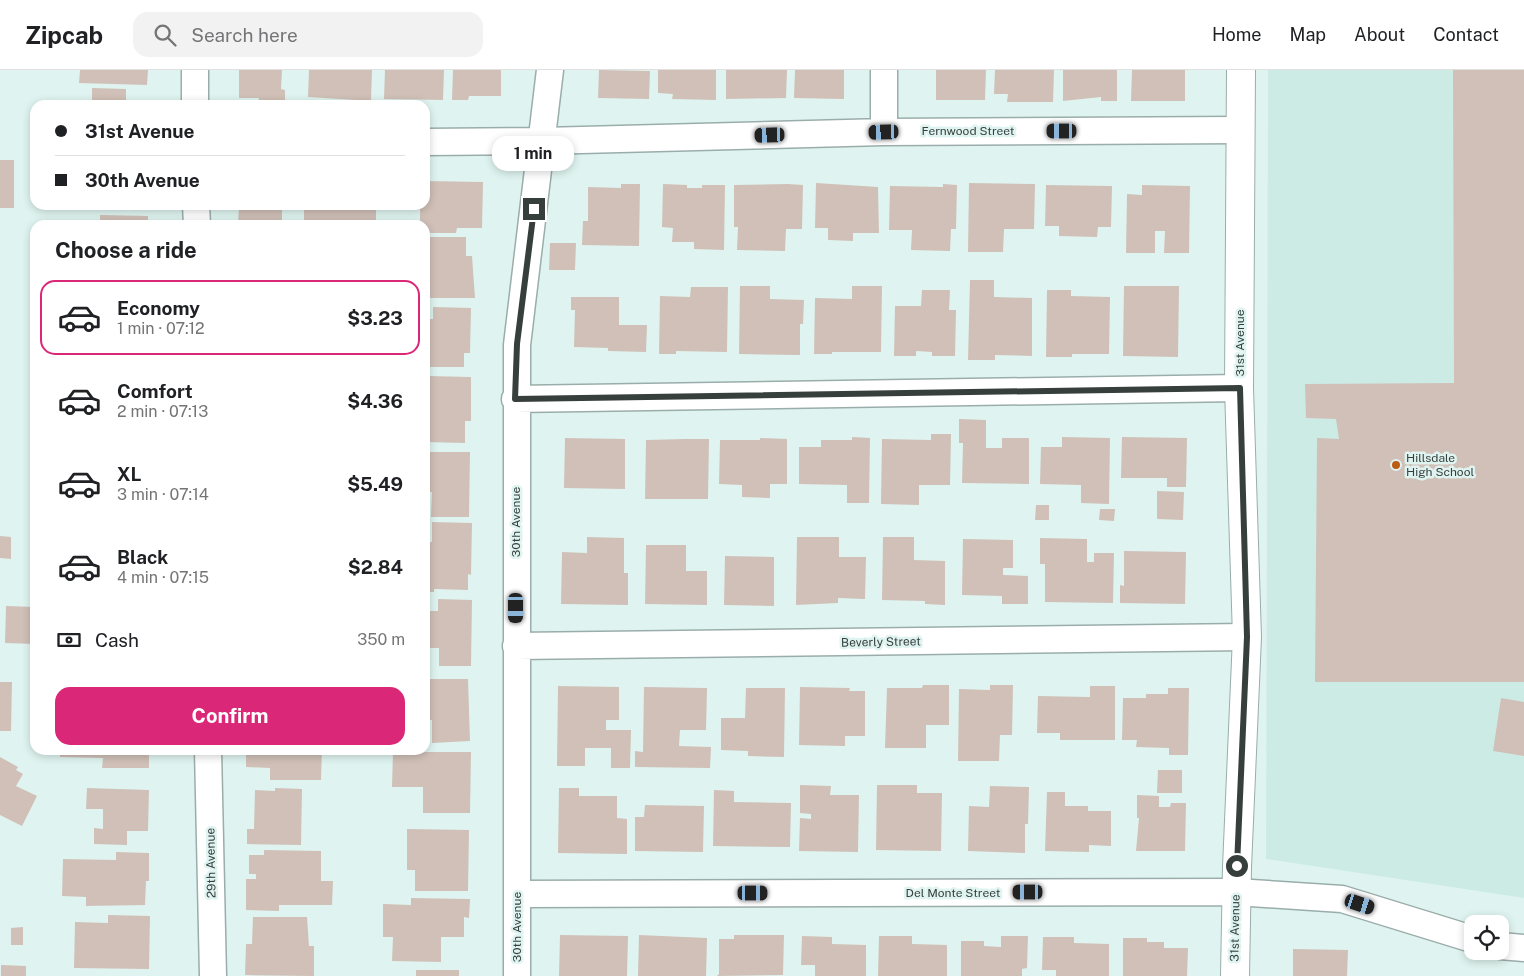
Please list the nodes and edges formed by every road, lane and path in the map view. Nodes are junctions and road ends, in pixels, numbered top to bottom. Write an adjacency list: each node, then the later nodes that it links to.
1 (195, 70): 5 (street)
2 (550, 70): 8 (street, 30th Avenue)
3 (884, 70): 7 (street)
4 (1241, 70): 6 (street, 31st Avenue)
5 (195, 100)
6 (1240, 130): 7 (street, Fernwood Street); 10 (street, 31st Avenue)
7 (884, 132): 8 (street, Fernwood Street)
8 (542, 141): 9 (street, Fernwood Street); 11 (street, 30th Avenue)
9 (430, 142)
10 (1240, 388): 11 (street); 12 (street, 31st Avenue)
11 (515, 399): 13 (street, 30th Avenue)
12 (1247, 637): 13 (street, Beverly Street); 15 (street, 31st Avenue)
13 (516, 646): 16 (street, 30th Avenue)
14 (208, 755): 20 (street, 29th Avenue)
15 (1236, 892): 16 (street, Del Monte Street); 17 (street, Del Monte Street); 22 (street, 31st Avenue)
16 (517, 894): 21 (street, 30th Avenue)
17 (1464, 937)
18 (1509, 947): 19 (street)
19 (1524, 948)
20 (214, 976)
21 (517, 976)
22 (1235, 976)

